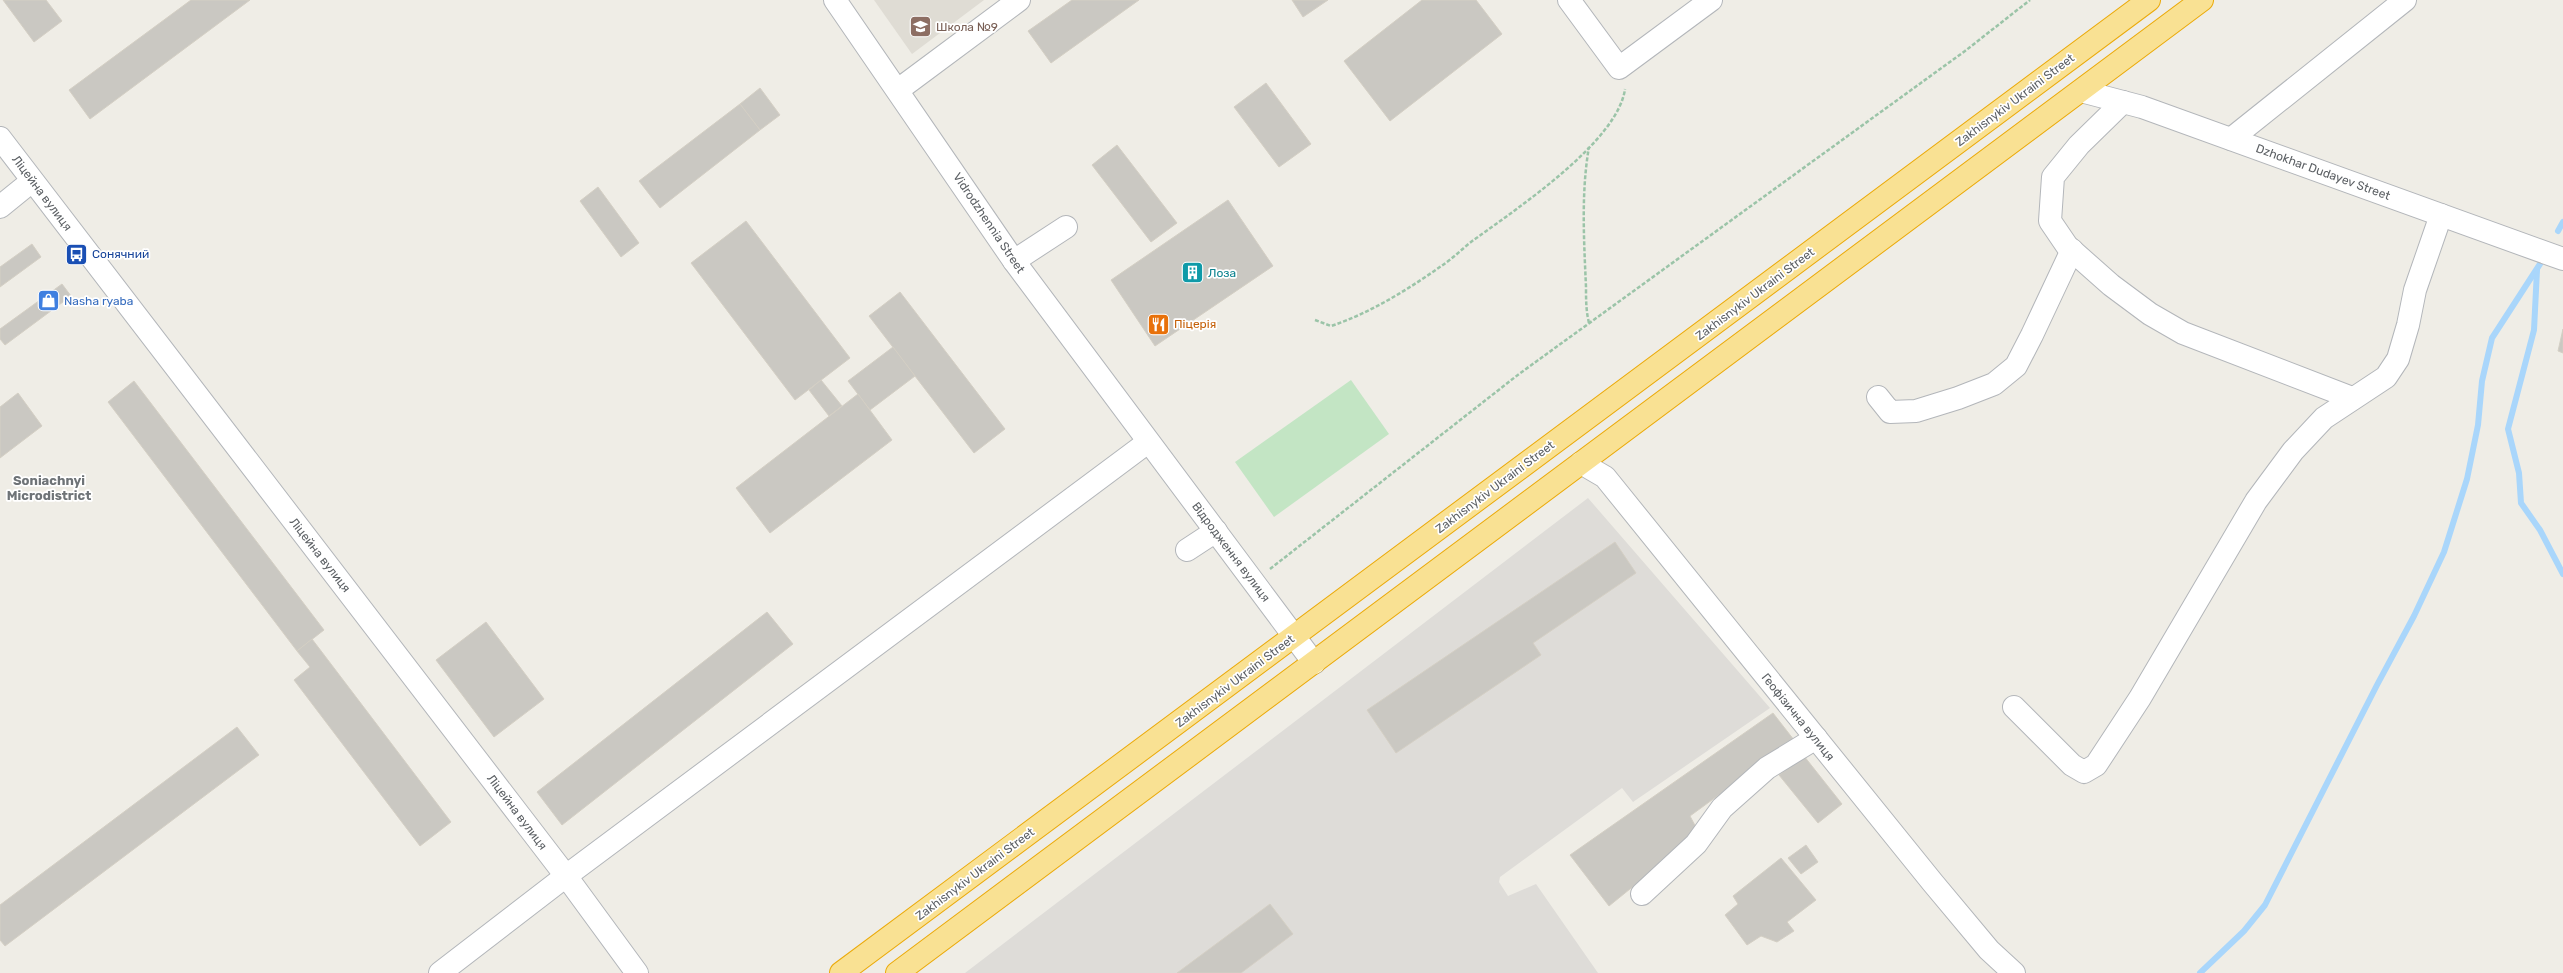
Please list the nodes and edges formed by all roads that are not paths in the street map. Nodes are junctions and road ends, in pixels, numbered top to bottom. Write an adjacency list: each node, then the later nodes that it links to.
1 (836, 0): 8 (street, Vidrodzhennia Street)
2 (1020, 0): 8 (street)
3 (1569, 0): 4 (street)
4 (1711, 0)
5 (2149, 0): 26 (highway, Zakhisnykiv Ukraini Street)
6 (2202, 0): 9 (highway)
7 (2405, 0): 12 (street)
8 (898, 90): 19 (street, Vidrodzhennia Street)
9 (2081, 91): 10 (street, Dzhokhar Dudayev Street); 23 (highway)
10 (2123, 102): 12 (street, Dzhokhar Dudayev Street); 17 (street)
11 (0, 138): 13 (street, Ліцейна вулиця)
12 (2231, 139): 15 (street, Dzhokhar Dudayev Street)
13 (32, 181): 14 (street); 30 (street, Ліцейна вулиця)
14 (0, 207)
15 (2442, 214): 18 (street, Dzhokhar Dudayev Street); 21 (street)
16 (1066, 227): 19 (street)
17 (2072, 250): 20 (street); 21 (street)
18 (2563, 259)
19 (1014, 261): 22 (street, Vidrodzhennia Street)
20 (1878, 397)
21 (2352, 398): 28 (street)
22 (1148, 442): 24 (street, Відродження вулиця); 30 (street)
23 (1581, 463): 27 (highway); 29 (street, Геофізична вулиця)
24 (1216, 531): 25 (street); 26 (street, Відродження вулиця)
25 (1187, 550)
26 (1295, 636): 27 (street, Відродження вулиця); 34 (highway, Zakhisnykiv Ukraini Street)
27 (1314, 662): 35 (highway)
28 (2014, 707)
29 (1816, 738): 31 (street); 36 (street, Геофізична вулиця)
30 (566, 876): 32 (street); 33 (street, Ліцейна вулиця)
31 (1642, 894)
32 (440, 973)
33 (637, 973)
34 (841, 973)
35 (897, 973)
36 (2014, 973)

